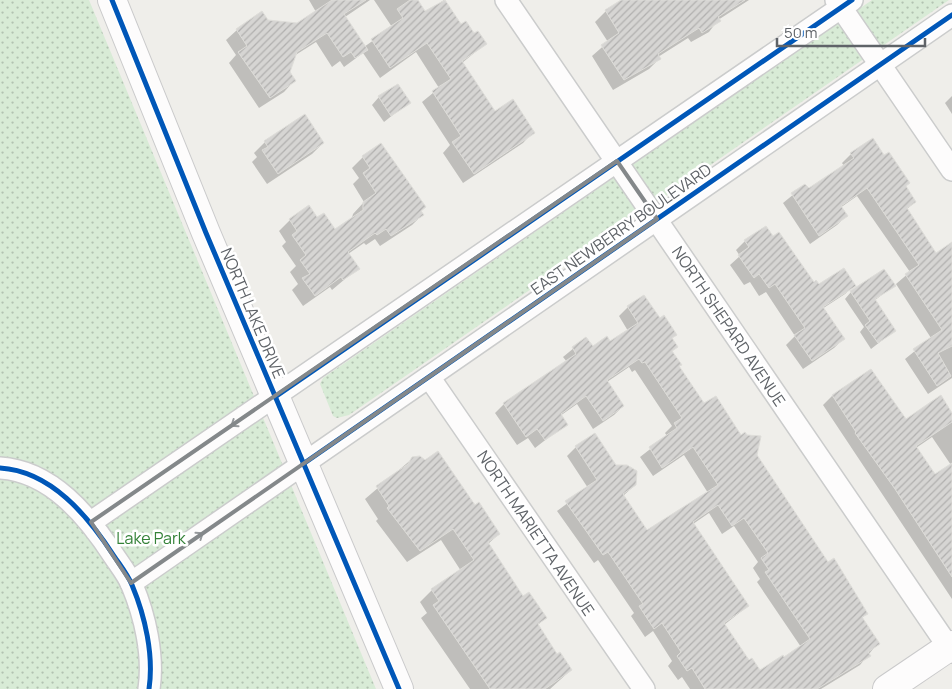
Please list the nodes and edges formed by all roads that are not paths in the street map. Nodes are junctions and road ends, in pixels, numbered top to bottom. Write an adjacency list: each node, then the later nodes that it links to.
1 (112, 0): 10 (main road, NORTH LAKE DRIVE)
2 (506, 0): 6 (street, NORTH SHEPARD AVENUE)
3 (843, 2): 5 (street); 6 (street)
4 (952, 15): 5 (street, EAST NEWBERRY BOULEVARD)
5 (880, 65): 7 (street); 8 (street, EAST NEWBERRY BOULEVARD)
6 (617, 161): 8 (street, NORTH SHEPARD AVENUE); 10 (street)
7 (952, 170)
8 (657, 219): 9 (street, EAST NEWBERRY BOULEVARD); 15 (street, NORTH SHEPARD AVENUE)
9 (429, 377): 11 (street, EAST NEWBERRY BOULEVARD); 18 (street, NORTH MARIETTA AVENUE)
10 (275, 397): 11 (main road, NORTH LAKE DRIVE); 13 (street, one-way to 13)
11 (303, 464): 14 (street, EAST NEWBERRY BOULEVARD, one-way to 11); 17 (main road, NORTH LAKE DRIVE)
12 (0, 468): 13 (street)
13 (91, 522): 14 (street)
14 (132, 583): 16 (street)
15 (951, 648): 19 (main road)
16 (147, 688)
17 (399, 689)
18 (644, 689)
19 (887, 689)

